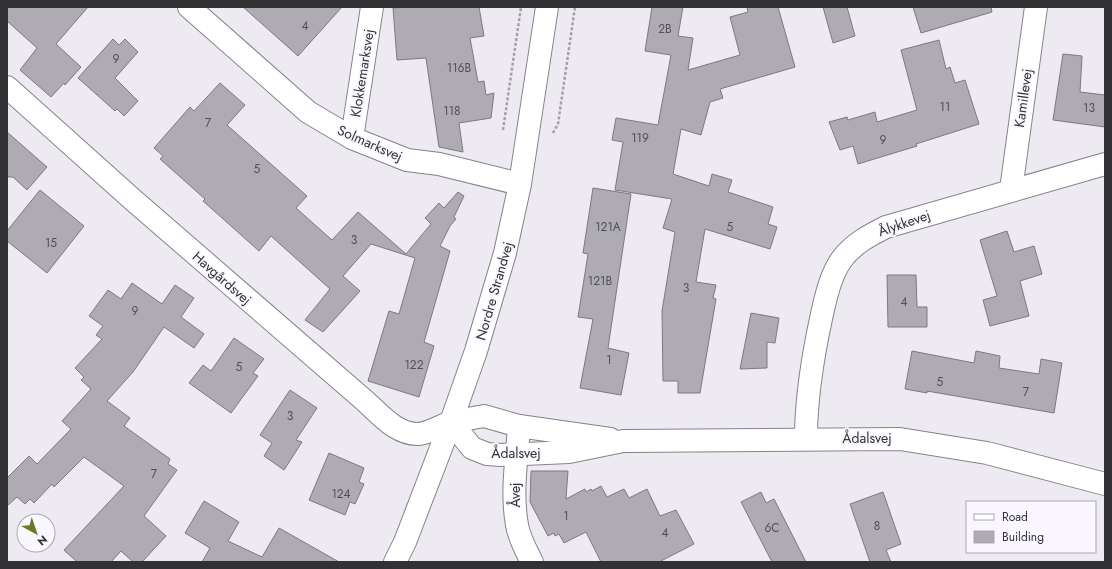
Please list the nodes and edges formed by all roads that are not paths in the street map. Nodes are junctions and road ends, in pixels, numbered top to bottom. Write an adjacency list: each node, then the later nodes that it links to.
1 (189, 7): 6 (street, Solmarksvej)
2 (372, 7): 6 (street, Klokkemarksvej)
3 (547, 7): 8 (street, Nordre Strandvej)
4 (1036, 7): 9 (street, Kamillevej)
5 (7, 87): 10 (street, Havgårdsvej)
6 (352, 138): 8 (street, Solmarksvej)
7 (1105, 164): 9 (street, Ålykkevej)
8 (520, 184): 10 (street, Nordre Strandvej)
9 (1011, 190): 12 (street, Ålykkevej)
10 (451, 422): 11 (street, Ådalsvej); 14 (street, Ådalsvej); 16 (street, Nordre Strandvej)
11 (520, 426): 13 (street, Ådalsvej); 14 (street, Åvej)
12 (806, 438): 13 (street, Ådalsvej); 15 (street, Ådalsvej)
13 (623, 441): 14 (street, Ådalsvej)
14 (517, 454): 17 (street, Åvej)
15 (1105, 484)
16 (394, 562)
17 (532, 562)

